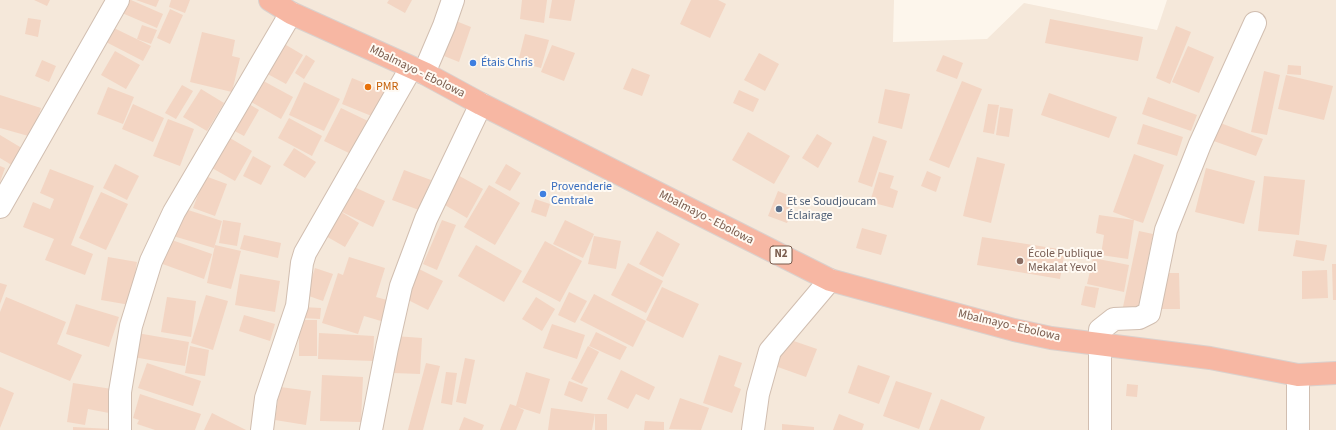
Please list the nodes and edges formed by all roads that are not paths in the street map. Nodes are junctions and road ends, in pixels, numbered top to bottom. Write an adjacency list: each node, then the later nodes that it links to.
1 (118, 0): 8 (street)
2 (270, 0): 4 (highway, Mbalmayo - Ebolowa / N2)
3 (453, 0): 6 (street)
4 (291, 13): 6 (highway, Mbalmayo - Ebolowa / N2); 13 (street)
5 (1255, 23): 10 (street)
6 (417, 71): 7 (highway, Mbalmayo - Ebolowa / N2); 14 (street)
7 (481, 104): 9 (highway, Mbalmayo - Ebolowa / N2); 15 (street)
8 (0, 207)
9 (830, 280): 10 (highway, Mbalmayo - Ebolowa / N2); 16 (street)
10 (1101, 344): 12 (highway, Mbalmayo - Ebolowa / N2); 17 (street)
11 (1336, 373): 12 (highway, Mbalmayo - Ebolowa / N2)
12 (1298, 375): 18 (street)
13 (120, 430)
14 (262, 430)
15 (371, 430)
16 (753, 430)
17 (1100, 430)
18 (1298, 430)

